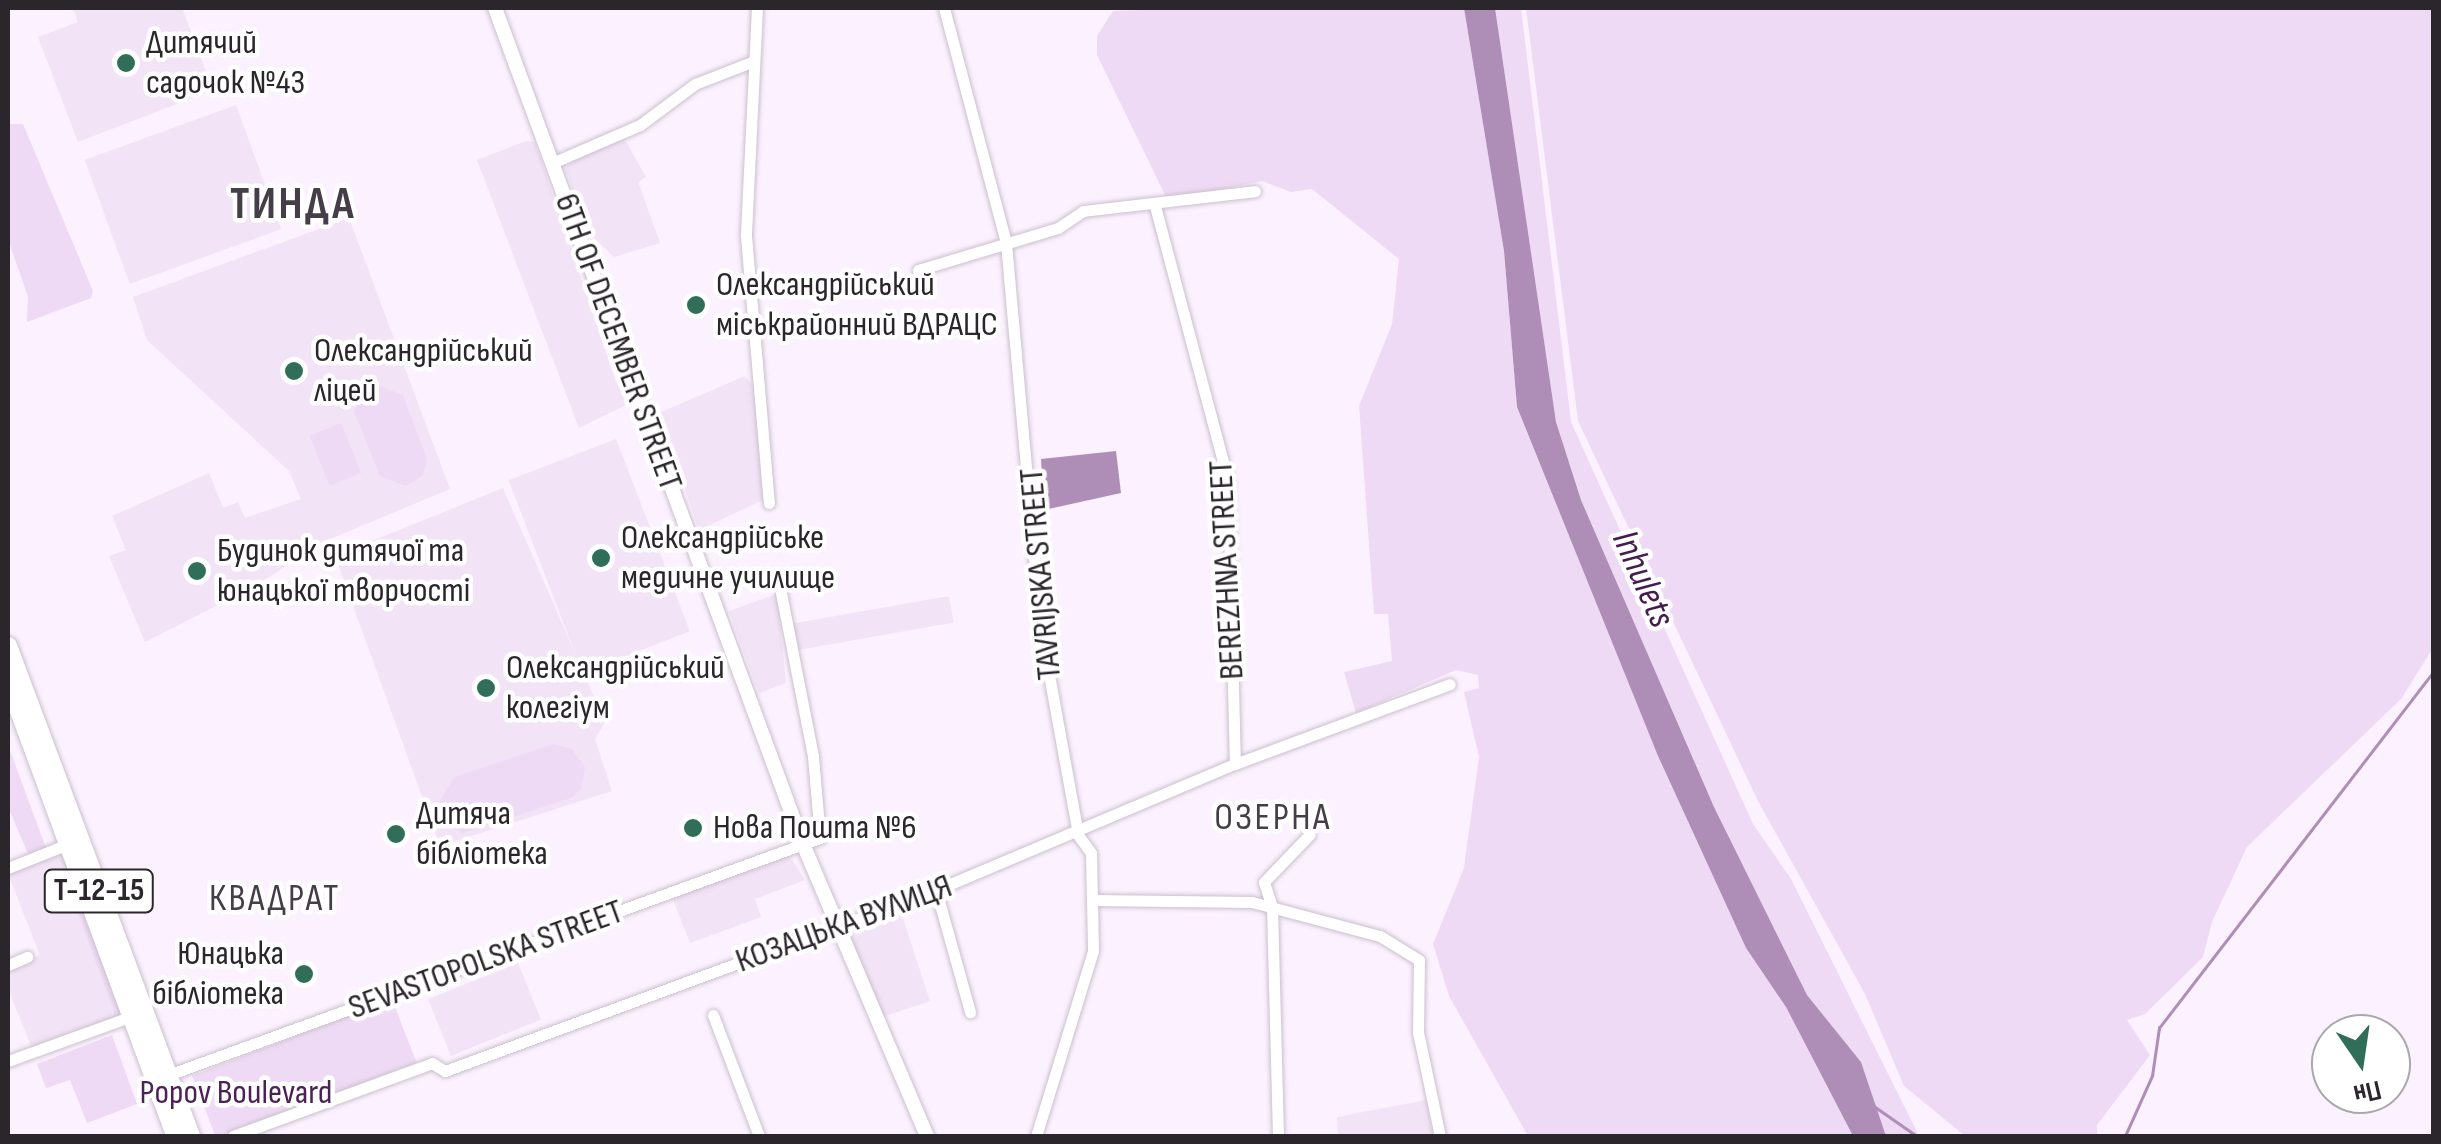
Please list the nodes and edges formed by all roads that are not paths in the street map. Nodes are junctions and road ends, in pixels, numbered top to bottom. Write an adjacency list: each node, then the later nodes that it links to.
1 (495, 8): 5 (street, 6TH OF DECEMBER STREET)
2 (757, 8): 4 (street)
3 (944, 8): 8 (street, TAVRIJSKA STREET)
4 (754, 61): 5 (street); 10 (street)
5 (552, 163): 19 (street, 6TH OF DECEMBER STREET)
6 (1255, 191): 7 (street)
7 (1155, 206): 8 (street); 15 (street, BEREZHNA STREET)
8 (1006, 243): 9 (street); 17 (street, TAVRIJSKA STREET)
9 (918, 270)
10 (769, 502)
11 (782, 593): 19 (street)
12 (8, 646): 27 (main road, Т-12-15)
13 (8, 681): 18 (main road, Т-12-15)
14 (1450, 684): 15 (street, КОЗАЦЬКА ВУЛИЦЯ)
15 (1235, 764): 17 (street, КОЗАЦЬКА ВУЛИЦЯ)
16 (1310, 834): 23 (street)
17 (1078, 835): 21 (street, КОЗАЦЬКА ВУЛИЦЯ); 22 (street, TAVRIJSKA STREET)
18 (68, 844): 20 (street); 27 (main road, Т-12-15)
19 (803, 844): 24 (street, 6TH OF DECEMBER STREET); 32 (street, SEVASTOPOLSKA STREET)
20 (8, 868)
21 (936, 890): 24 (street, КОЗАЦЬКА ВУЛИЦЯ); 28 (street)
22 (1092, 900): 23 (street); 38 (street, TAVRIJSKA STREET)
23 (1272, 907): 39 (street); 40 (street)
24 (836, 927): 35 (street, КОЗАЦЬКА ВУЛИЦЯ); 37 (street, 6TH OF DECEMBER STREET)
25 (28, 956): 26 (street)
26 (8, 966)
27 (132, 1003): 30 (main road, Т-12-15); 31 (street)
28 (970, 1012)
29 (713, 1016): 36 (street)
30 (152, 1050): 32 (main road, Т-12-15); 33 (main road, Т-12-15)
31 (8, 1061)
32 (168, 1074): 34 (main road, Т-12-15)
33 (176, 1136)
34 (191, 1136)
35 (233, 1136)
36 (759, 1136)
37 (927, 1136)
38 (1036, 1136)
39 (1278, 1136)
40 (1440, 1136)

